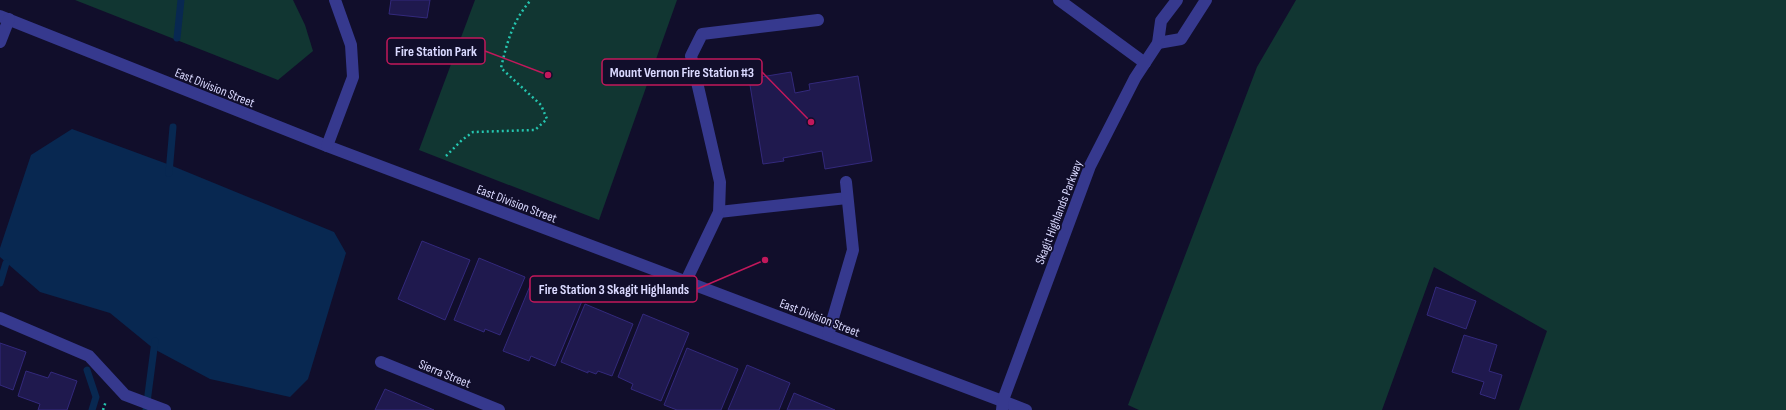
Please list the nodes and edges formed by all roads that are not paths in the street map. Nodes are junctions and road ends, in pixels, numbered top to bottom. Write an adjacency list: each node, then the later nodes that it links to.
1 (335, 0): 10 (street)
2 (1060, 0): 9 (street)
3 (1177, 0): 8 (street, Skagit Highlands Parkway)
4 (1206, 0): 8 (street)
5 (4, 18): 7 (street); 10 (street, East Division Street)
6 (818, 20): 13 (street)
7 (0, 42)
8 (1158, 43): 9 (street, Skagit Highlands Parkway)
9 (1145, 63): 18 (street, Skagit Highlands Parkway)
10 (327, 146): 14 (street, East Division Street)
11 (846, 182): 12 (street)
12 (847, 198): 13 (street); 16 (street)
13 (719, 212): 14 (street)
14 (686, 281): 16 (street, East Division Street)
15 (0, 318): 19 (street)
16 (828, 334): 18 (street, East Division Street)
17 (381, 362): 20 (street, Sierra Street)
18 (1002, 405): 21 (street); 22 (street, East Division Street)
19 (165, 410)
20 (499, 410)
21 (994, 410)
22 (1026, 410)

